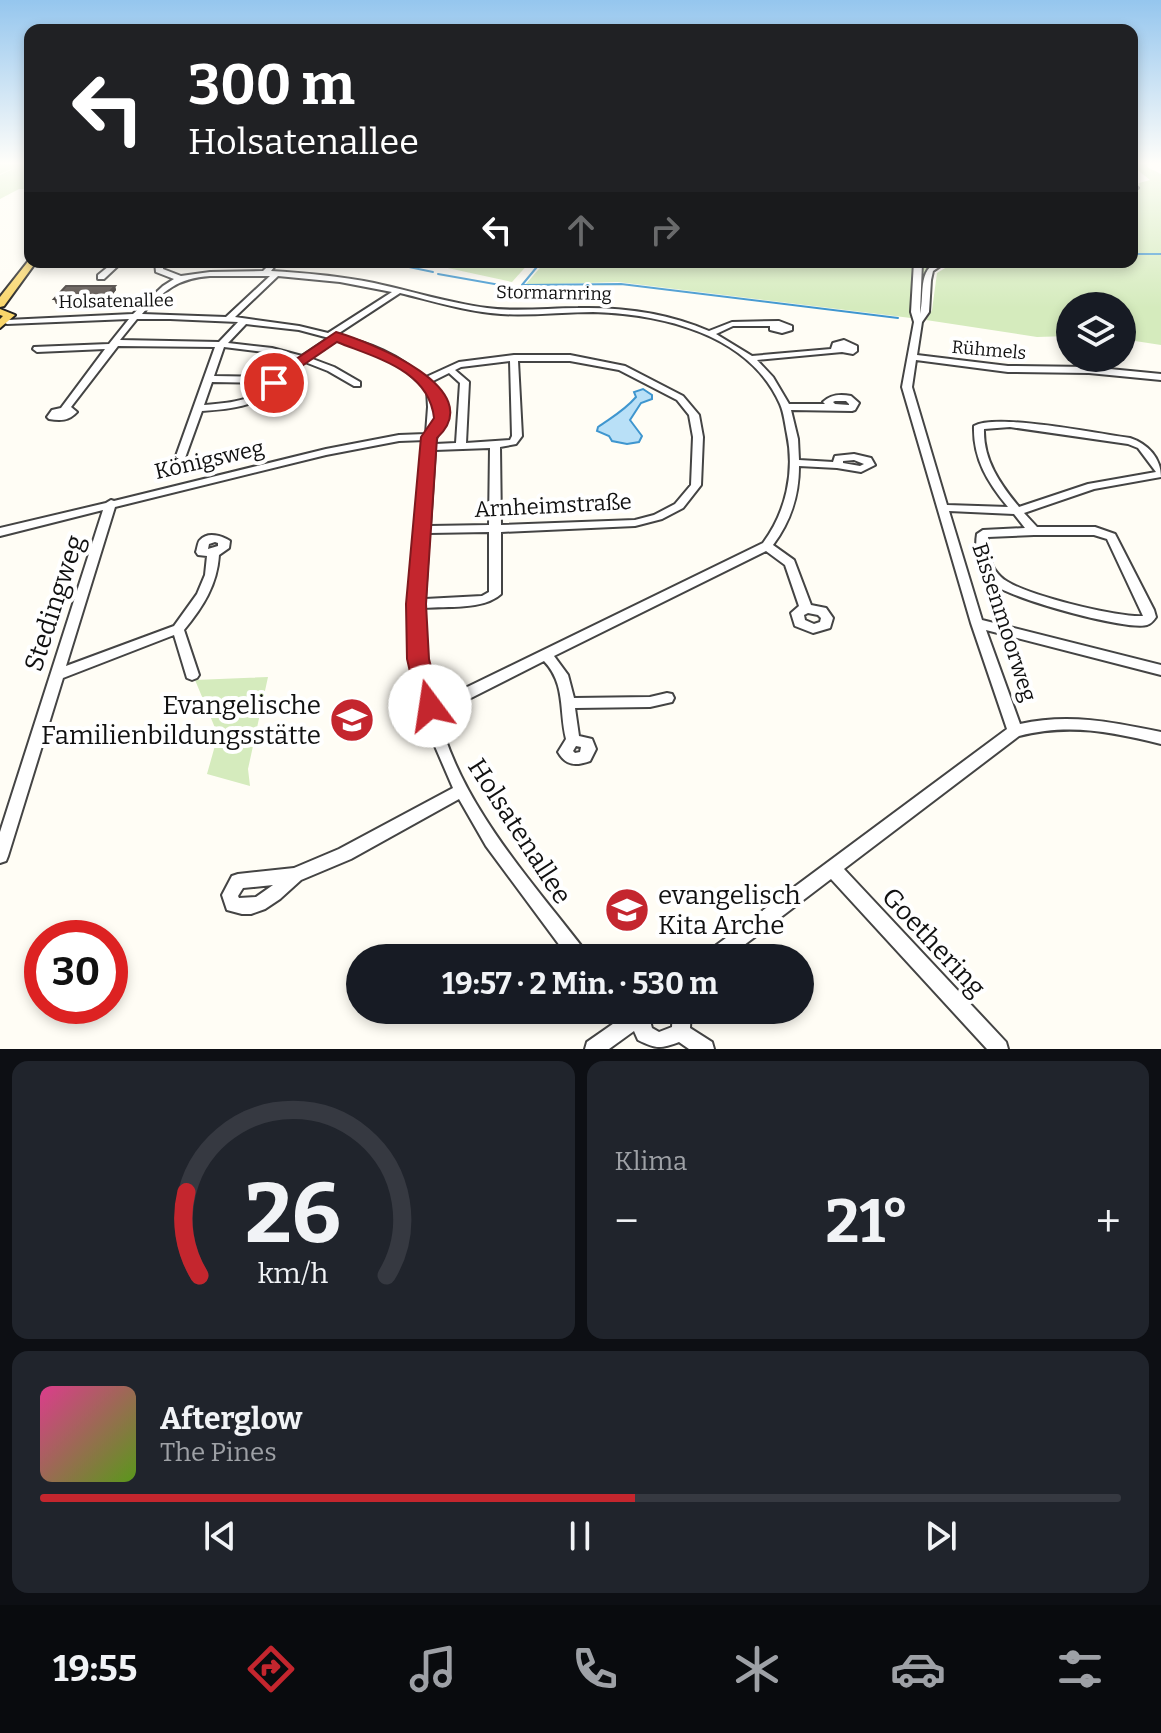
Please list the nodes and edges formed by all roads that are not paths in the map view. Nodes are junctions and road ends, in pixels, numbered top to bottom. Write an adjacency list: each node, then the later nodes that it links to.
1 (26, 268): 12 (main road)
2 (111, 268): 9 (street)
3 (158, 268): 10 (street)
4 (270, 268): 7 (street)
5 (918, 268): 17 (street)
6 (933, 268): 17 (street, Bissenmoorweg)
7 (265, 273): 8 (street, Stormarnring); 10 (street, Stormarnring)
8 (276, 274): 11 (street, Stormarnring); 15 (street)
9 (101, 277)
10 (181, 279): 13 (street, Stormarnring)
11 (398, 291): 19 (street, Stormarnring); 20 (street)
12 (0, 304)
13 (136, 317): 14 (street, Holsatenallee); 15 (street, Holsatenallee); 21 (street, Stormarnring)
14 (2, 320)
15 (227, 320): 16 (street, Holsatenallee)
16 (244, 321): 20 (street, Holsatenallee); 22 (street)
17 (918, 322): 25 (street, Bissenmoorweg)
18 (776, 324): 19 (street, Stormarnring)
19 (709, 334): 27 (street, Stormarnring)
20 (333, 336): 28 (street); 34 (street, Holsatenallee)
21 (115, 344): 22 (street, Holsatenallee); 23 (street, Holsatenallee); 38 (street, Stormarnring)
22 (220, 346): 28 (street, Holsatenallee); 31 (street)
23 (37, 349)
24 (839, 351): 27 (street)
25 (911, 357): 30 (street, Rühmels); 47 (street, Bissenmoorweg)
26 (514, 358): 29 (street, Arnheimstraße); 40 (street); 49 (street, Arnheimstraße)
27 (754, 358): 35 (street, Stormarnring)
28 (302, 360): 32 (street); 33 (street, Holsatenallee)
29 (450, 370): 34 (street, Arnheimstraße); 41 (street)
30 (1161, 377)
31 (208, 379): 32 (street); 37 (street)
32 (272, 380): 37 (street)
33 (357, 384)
34 (428, 384): 39 (street, Holsatenallee)
35 (788, 407): 36 (street); 43 (street, Stormarnring)
36 (832, 407)
37 (198, 408): 42 (street)
38 (65, 409)
39 (429, 442): 41 (street, Königsweg); 46 (street, Königsweg); 50 (street, Holsatenallee)
40 (495, 445): 41 (street, Königsweg); 49 (street)
41 (461, 446)
42 (181, 456)
43 (795, 463): 44 (street); 53 (street, Stormarnring)
44 (837, 465)
45 (1161, 473): 48 (street); 48 (street)
46 (111, 503): 52 (street, Königsweg); 61 (street, Stedingweg)
47 (945, 508): 48 (street); 57 (street, Bissenmoorweg)
48 (1018, 511): 51 (street)
49 (495, 528): 50 (street, Arnheimstraße); 55 (street)
50 (423, 530): 55 (street, Holsatenallee)
51 (1034, 531): 51 (street)
52 (0, 532)
53 (767, 546): 56 (street); 59 (street)
54 (213, 553): 58 (street)
55 (416, 604): 65 (street, Holsatenallee)
56 (806, 608)
57 (977, 623): 60 (street); 66 (street, Bissenmoorweg)
58 (178, 629): 61 (street); 62 (street)
59 (546, 656): 64 (street); 65 (street)
60 (1161, 670)
61 (56, 675): 70 (street, Stedingweg)
62 (192, 675)
63 (667, 698): 64 (street)
64 (566, 703): 68 (street)
65 (430, 706): 69 (street, Holsatenallee)
66 (1015, 731): 67 (street); 71 (street, Bissenmoorweg)
67 (1161, 738)
68 (573, 740)
69 (461, 791): 72 (street); 73 (street, Holsatenallee)
70 (0, 856)
71 (832, 868): 74 (street, Bissenmoorweg); 81 (street, Goethering)
72 (295, 875)
73 (569, 944)
74 (732, 944)
75 (625, 1024): 80 (street)
76 (640, 1024): 78 (street)
77 (681, 1024): 78 (street)
78 (681, 1032): 79 (street)
79 (704, 1048)
80 (594, 1049)
81 (999, 1049)

